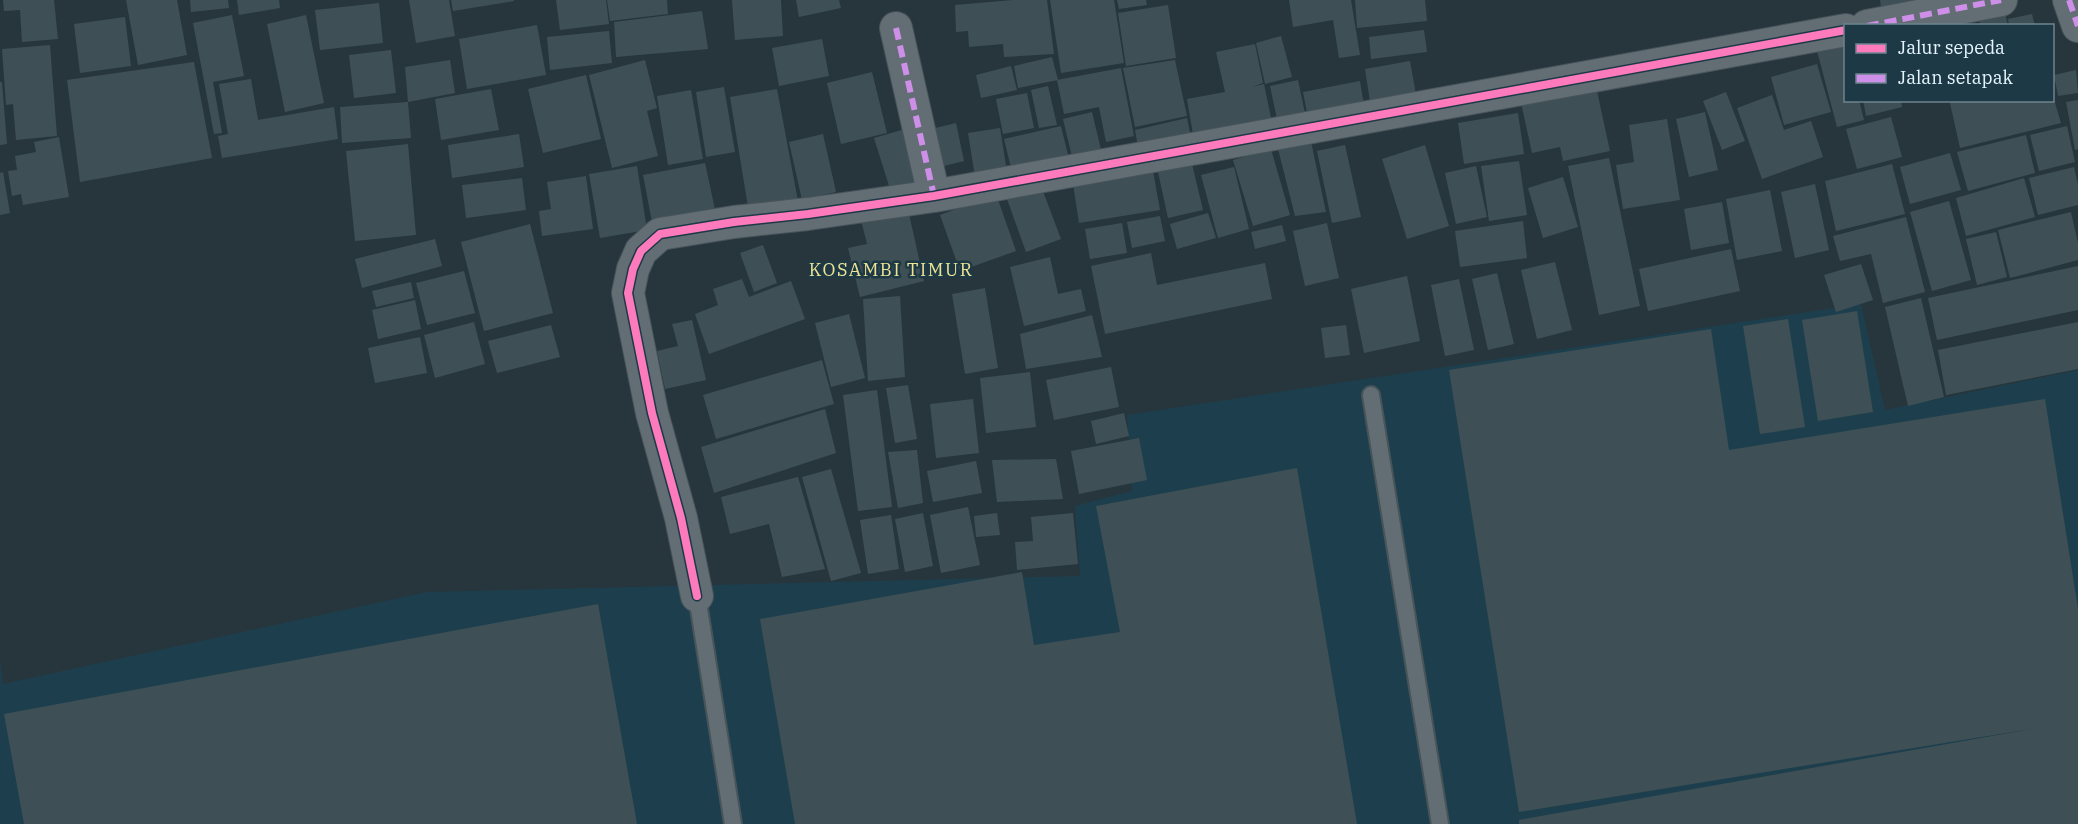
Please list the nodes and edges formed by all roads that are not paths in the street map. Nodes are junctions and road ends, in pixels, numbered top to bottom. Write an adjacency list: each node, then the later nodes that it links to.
1 (2001, 0): 3 (street)
2 (2069, 0): 4 (street)
3 (1877, 24)
4 (2078, 26)
5 (896, 28): 7 (street)
6 (1844, 30): 7 (street)
7 (934, 196): 9 (street)
8 (1371, 395): 11 (lane)
9 (697, 596): 10 (lane)
10 (733, 824)
11 (1440, 824)

